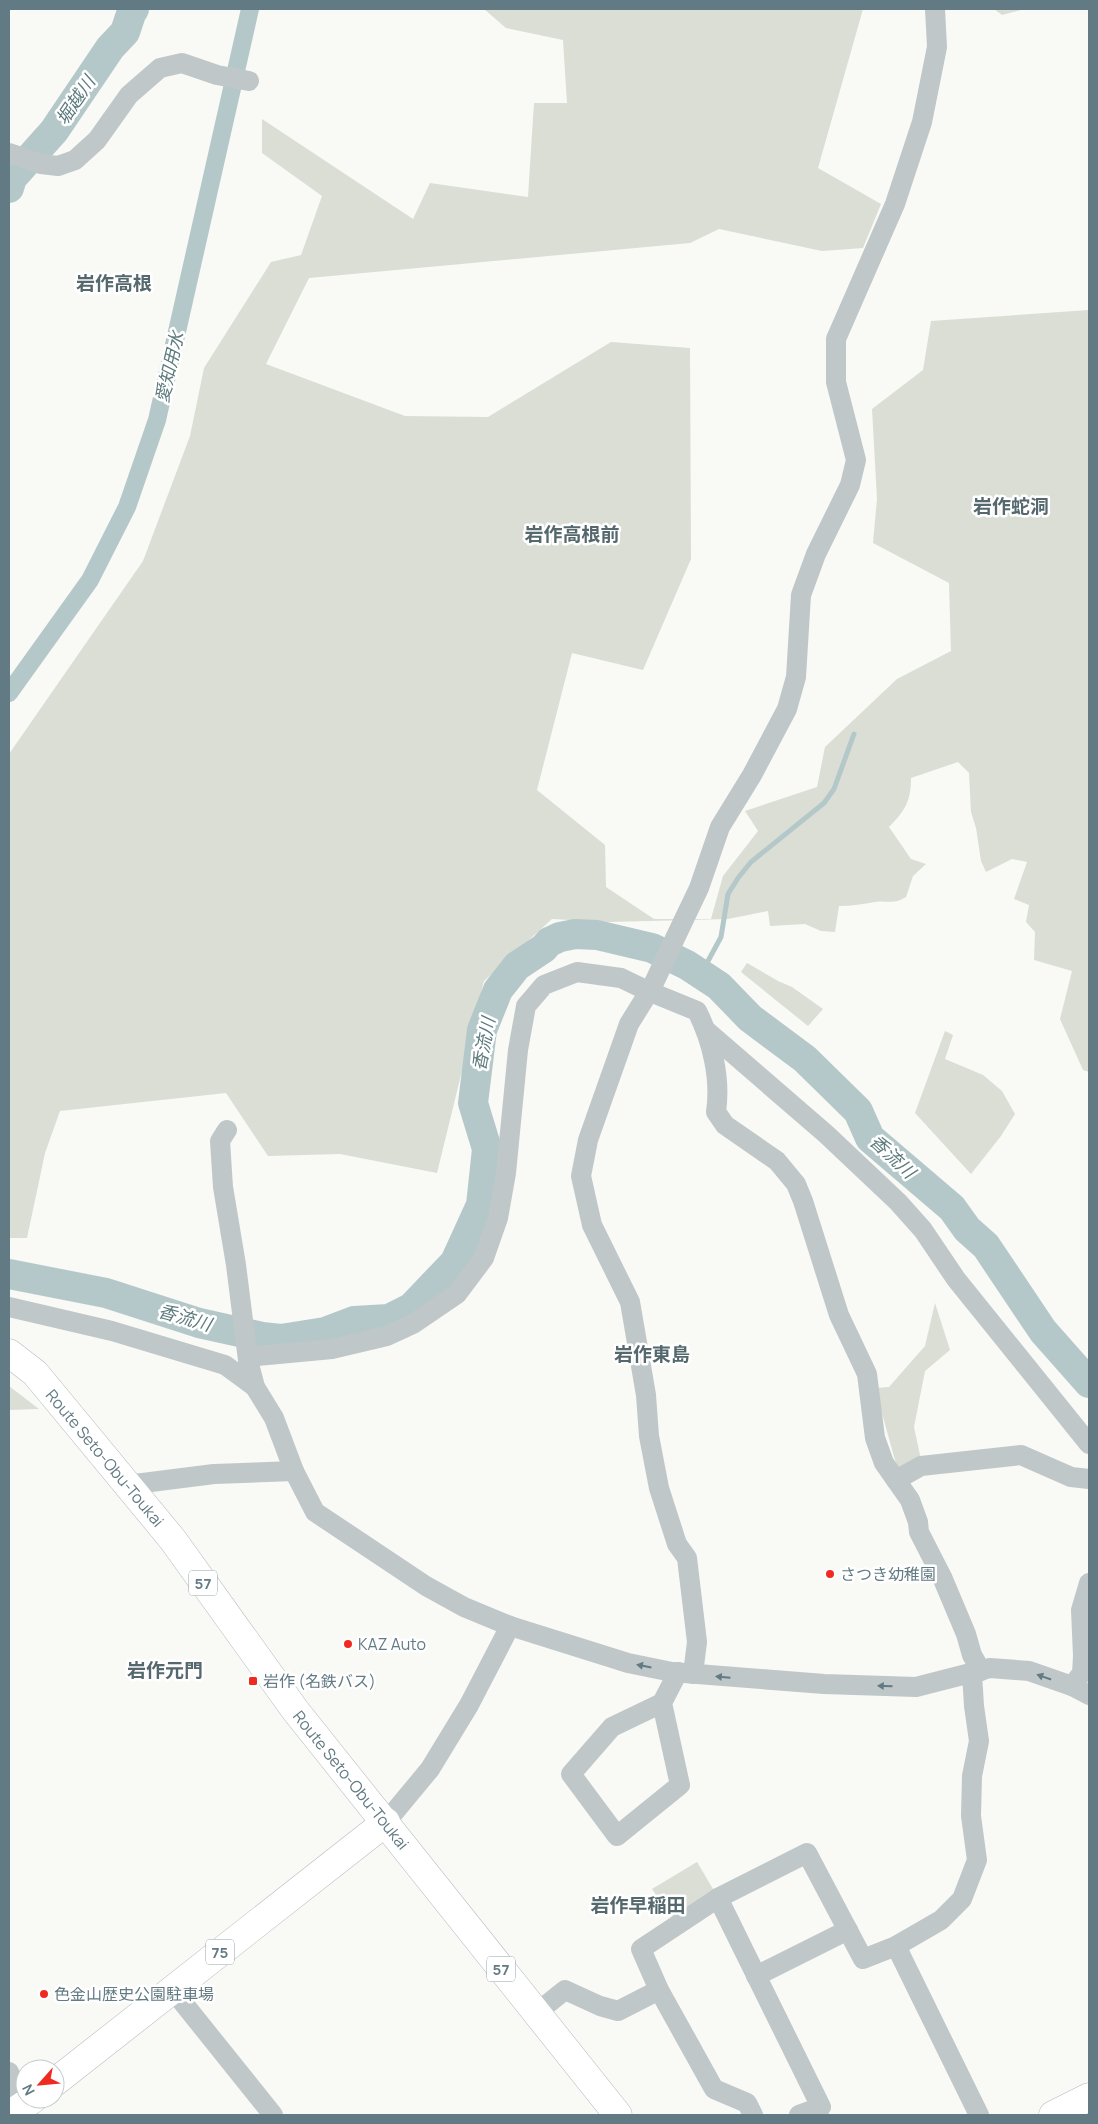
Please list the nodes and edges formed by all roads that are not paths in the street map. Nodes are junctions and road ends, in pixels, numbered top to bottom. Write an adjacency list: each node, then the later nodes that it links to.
1 (935, 9): 4 (street)
2 (249, 81): 3 (street)
3 (14, 154)
4 (650, 989): 5 (street); 9 (street); 18 (street)
5 (708, 1032): 11 (street); 14 (street)
6 (227, 1130): 9 (street)
7 (9, 1307): 10 (street)
8 (9, 1353): 15 (main road, Route Seto-Obu-Toukai / 57)
9 (248, 1357): 10 (street)
10 (255, 1387): 12 (street)
11 (1089, 1444)
12 (294, 1471): 15 (street); 17 (street)
13 (1089, 1479): 14 (street)
14 (896, 1480): 19 (street)
15 (127, 1485): 22 (main road, Route Seto-Obu-Toukai / 57)
16 (1089, 1583): 20 (street)
17 (510, 1626): 18 (street, one-way to 17); 22 (street)
18 (685, 1673): 19 (street, one-way to 18); 21 (street)
19 (976, 1673): 20 (street, one-way to 19); 25 (street)
20 (1081, 1691)
21 (662, 1702): 21 (street)
22 (386, 1822): 27 (main road, 75); 29 (main road, Route Seto-Obu-Toukai / 57)
23 (718, 1898): 24 (street); 26 (street); 28 (street)
24 (848, 1930): 25 (street); 26 (street)
25 (896, 1946): 38 (street)
26 (756, 1976): 37 (street)
27 (172, 1989): 31 (main road, 75); 34 (street)
28 (659, 1990): 29 (street); 36 (street)
29 (536, 2014): 35 (main road, Route Seto-Obu-Toukai / 57)
30 (9, 2072): 32 (street)
31 (65, 2074)
32 (15, 2087)
33 (1089, 2097): 39 (main road)
34 (273, 2115)
35 (618, 2115)
36 (753, 2115)
37 (799, 2115)
38 (979, 2115)
39 (1053, 2115)

